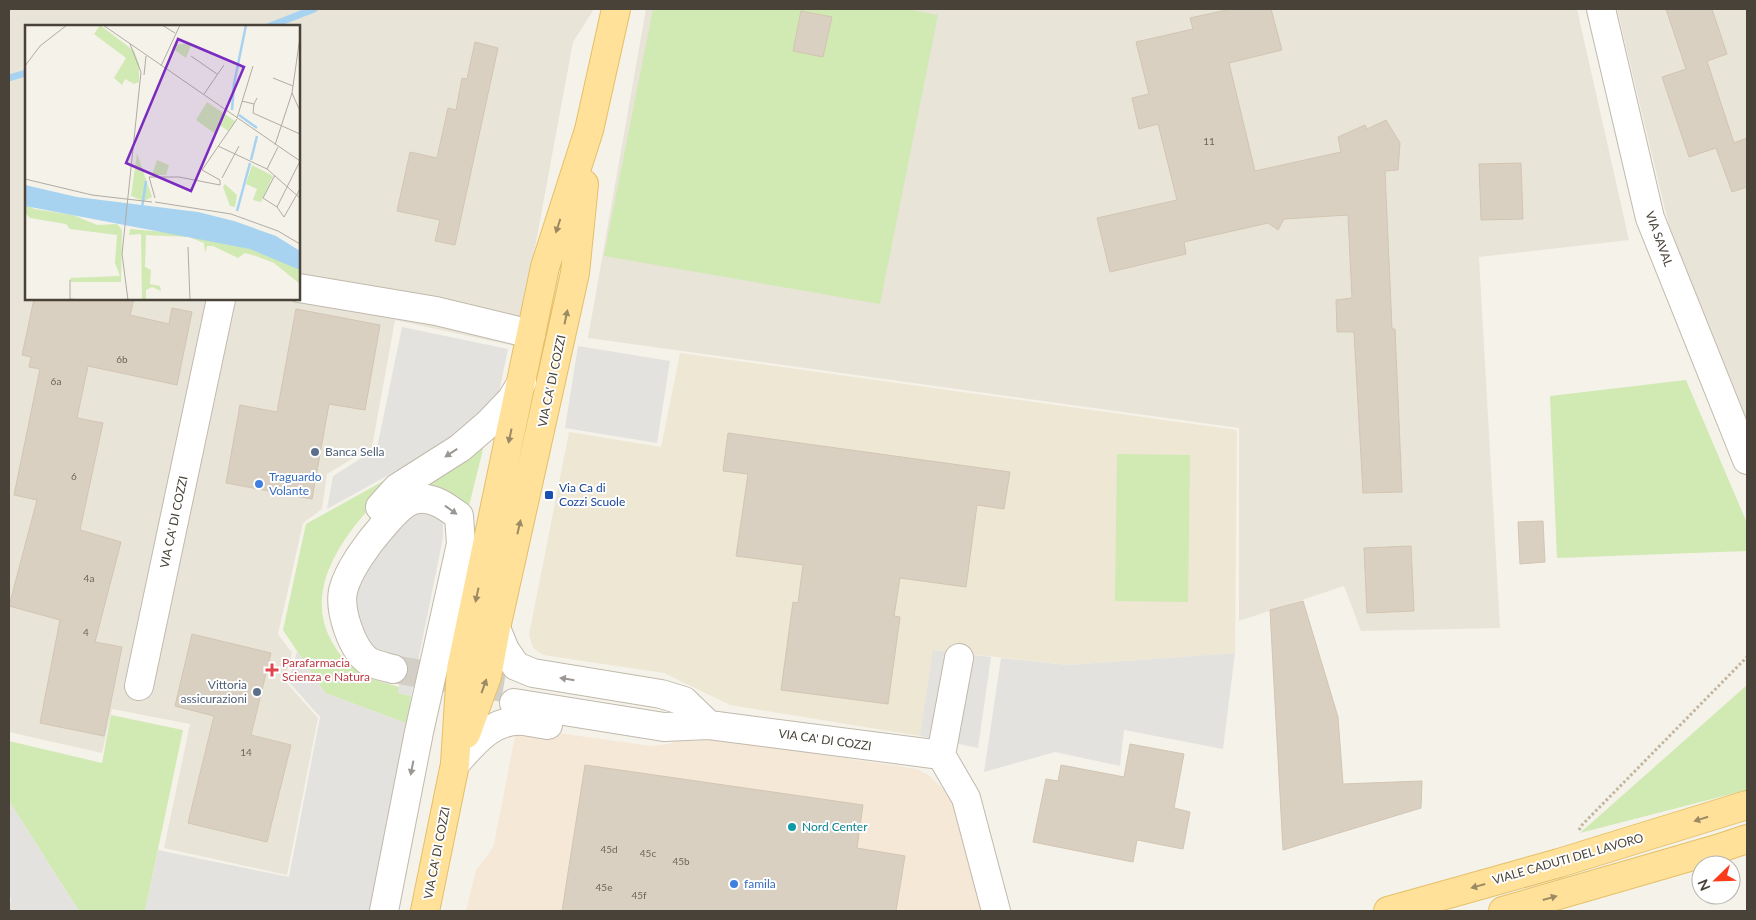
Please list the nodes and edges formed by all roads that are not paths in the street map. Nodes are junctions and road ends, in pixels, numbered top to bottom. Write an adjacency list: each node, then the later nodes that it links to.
1 (616, 9): 3 (main road, VIA CA' DI COZZI)
2 (1601, 9): 8 (street, VIA SAVAL)
3 (589, 130): 6 (main road, VIA CA' DI COZZI, one-way to 6); 10 (main road, VIA CA' DI COZZI, one-way to 3)
4 (300, 288): 6 (street)
5 (221, 300): 13 (street, VIA CA' DI COZZI)
6 (532, 334): 7 (main road, VIA CA' DI COZZI)
7 (522, 382): 9 (street, VIA CA' DI COZZI, one-way to 9); 12 (main road, VIA CA' DI COZZI, one-way to 12)
8 (1747, 460)
9 (444, 619): 12 (street, VIA CA' DI COZZI); 16 (street, VIA CA' DI COZZI)
10 (496, 628): 15 (street, one-way to 10); 18 (main road, VIA CA' DI COZZI, one-way to 10)
11 (959, 658): 17 (street)
12 (461, 669): 16 (street, VIA CA' DI COZZI); 18 (main road, VIA CA' DI COZZI)
13 (140, 686)
14 (515, 696): 15 (street, VIA CA' DI COZZI)
15 (709, 725): 17 (street, VIA CA' DI COZZI); 18 (street)
16 (419, 732): 22 (street, VIA CA' DI COZZI, one-way to 22)
17 (941, 755): 25 (street)
18 (455, 764): 21 (main road, VIA CA' DI COZZI)
19 (1747, 805): 26 (main road, VIALE CADUTI DEL LAVORO, one-way to 26)
20 (1747, 838): 27 (main road, one-way to 20)
21 (435, 861): 23 (main road, VIA CA' DI COZZI); 24 (main road)
22 (384, 911)
23 (425, 911)
24 (439, 911)
25 (996, 911)
26 (1388, 911)
27 (1503, 911)

